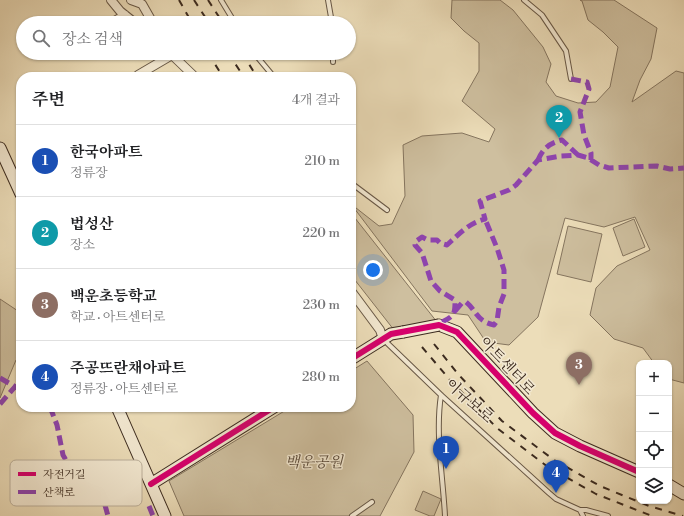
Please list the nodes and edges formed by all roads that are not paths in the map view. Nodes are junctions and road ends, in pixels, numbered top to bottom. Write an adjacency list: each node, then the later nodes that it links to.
1 (111, 0): 6 (street)
2 (131, 0): 7 (street)
3 (221, 0): 8 (lane)
4 (328, 0): 9 (lane)
5 (524, 0): 16 (lane)
6 (125, 15)
7 (149, 16)
8 (231, 16)
9 (331, 16)
10 (162, 60): 13 (street)
11 (177, 60): 14 (street)
12 (260, 60): 15 (lane)
13 (143, 72)
14 (190, 72)
15 (270, 72)
16 (571, 79)
17 (0, 148): 18 (street)
18 (16, 183)
19 (356, 187): 20 (lane)
20 (387, 210)
21 (356, 298): 22 (street, 이규보로)
22 (383, 339): 23 (street, 아트센터로); 24 (lane, 이규보로); 29 (street, 아트센터로, bridge)
23 (356, 356)
24 (441, 395): 34 (lane, 이규보로); 37 (lane)
25 (119, 412): 27 (street)
26 (266, 412): 30 (street)
27 (140, 460)
28 (142, 464): 30 (street)
29 (636, 471)
30 (151, 484): 35 (street)
31 (672, 487): 32 (street)
32 (684, 494)
33 (372, 502): 36 (lane)
34 (580, 510): 38 (lane); 39 (lane, 이규보로)
35 (165, 516)
36 (352, 516)
37 (445, 516)
38 (584, 516)
39 (608, 516)

